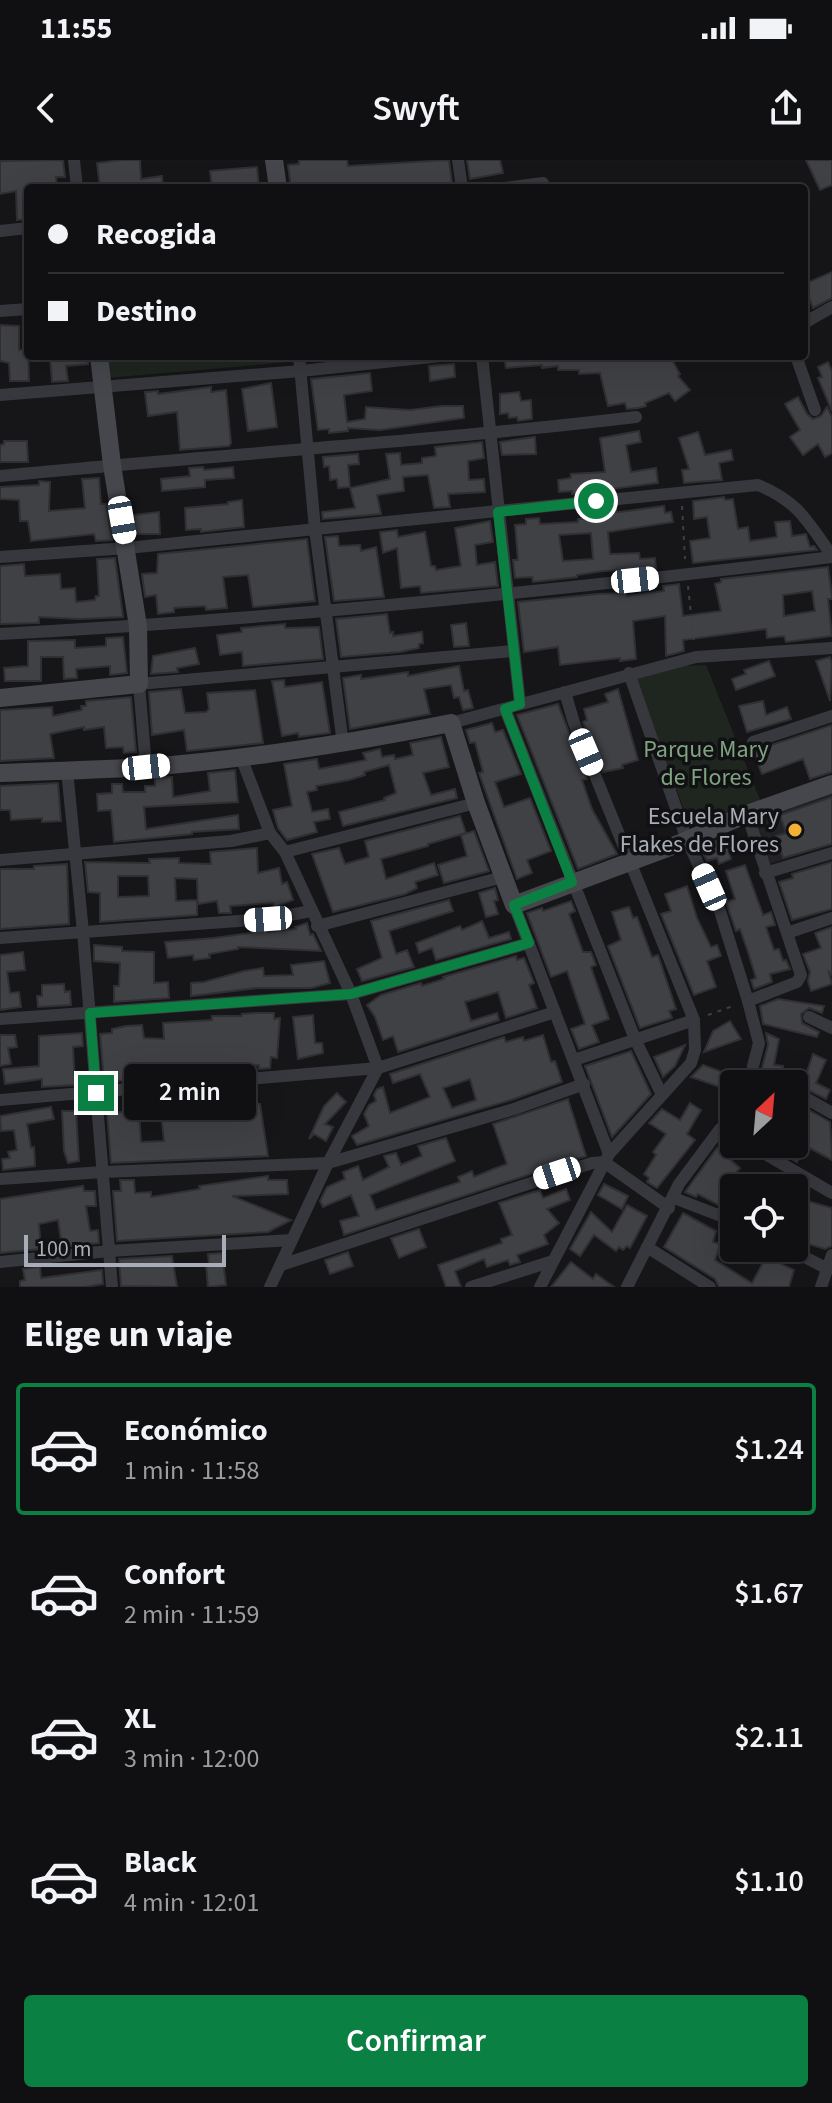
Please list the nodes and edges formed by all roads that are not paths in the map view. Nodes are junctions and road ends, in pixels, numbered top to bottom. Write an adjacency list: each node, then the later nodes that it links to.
1 (74, 160): 5 (street)
2 (274, 160): 6 (street)
3 (458, 160): 7 (street)
4 (543, 183): 8 (street)
5 (77, 184)
6 (277, 184)
7 (461, 184)
8 (535, 184)
9 (24, 228): 10 (street)
10 (0, 231)
11 (832, 307): 14 (street)
12 (24, 309): 13 (street)
13 (0, 311)
14 (808, 321)
15 (100, 360): 21 (street)
16 (300, 360): 20 (street)
17 (403, 360): 20 (street)
18 (482, 360): 25 (street)
19 (797, 360): 23 (street)
20 (301, 371): 21 (street); 26 (street)
21 (103, 387): 22 (street); 27 (street)
22 (0, 395)
23 (815, 410)
24 (636, 417): 25 (street)
25 (491, 434): 26 (street); 29 (street)
26 (309, 447): 27 (street); 30 (street)
27 (112, 465): 28 (street); 31 (street)
28 (0, 476)
29 (498, 512): 30 (street); 32 (street); 34 (street)
30 (315, 529): 31 (street); 35 (street)
31 (127, 548): 33 (street); 36 (street)
32 (832, 556): 34 (street)
33 (0, 557)
34 (508, 594): 35 (street); 39 (street)
35 (326, 610): 36 (street); 40 (street)
36 (138, 626): 37 (street); 42 (street)
37 (0, 634)
38 (832, 648): 41 (street)
39 (513, 651): 40 (street); 45 (street)
40 (332, 668): 42 (street); 50 (street)
41 (629, 673): 43 (street); 59 (street)
42 (139, 684): 44 (street); 52 (street)
43 (565, 692): 45 (street); 64 (street)
44 (0, 698)
45 (520, 704): 46 (street)
46 (505, 709): 48 (street); 67 (street)
47 (832, 716): 49 (street)
48 (451, 723): 50 (street); 56 (street)
49 (753, 742)
50 (343, 744): 51 (street)
51 (241, 757): 52 (street); 58 (street)
52 (146, 767): 53 (street)
53 (67, 770): 54 (street); 62 (street)
54 (0, 773)
55 (832, 784): 57 (street)
56 (476, 803): 60 (street); 66 (street)
57 (747, 814): 59 (street); 65 (street)
58 (270, 833): 60 (street); 62 (street)
59 (687, 840): 64 (street); 77 (street)
60 (285, 852): 69 (street)
61 (832, 853): 65 (street)
62 (76, 855): 63 (street); 72 (street)
63 (0, 860)
64 (631, 861): 67 (street); 82 (street)
65 (765, 873): 73 (street)
66 (503, 877): 68 (street); 71 (street)
67 (572, 882): 68 (street); 84 (street)
68 (514, 905): 75 (street)
69 (311, 911): 71 (street); 72 (street)
70 (832, 918): 73 (street)
71 (317, 926): 76 (street)
72 (83, 932): 74 (street); 79 (street)
73 (787, 933): 77 (street)
74 (0, 938)
75 (529, 943): 76 (street); 78 (street)
76 (351, 994): 79 (street); 87 (street)
77 (748, 1001): 86 (street)
78 (555, 1012): 85 (street); 87 (street)
79 (90, 1013): 81 (street); 89 (street)
80 (809, 1017): 83 (street)
81 (0, 1019)
82 (694, 1020): 84 (street); 90 (street)
83 (832, 1028)
84 (635, 1039): 85 (street); 90 (street)
85 (574, 1060): 88 (street)
86 (753, 1066)
87 (378, 1068): 89 (street); 97 (street)
88 (584, 1084): 95 (street); 97 (street)
89 (96, 1093): 92 (street); 98 (street)
90 (662, 1095): 95 (street)
91 (808, 1099): 93 (street)
92 (0, 1100)
93 (832, 1113)
94 (720, 1129): 101 (street)
95 (606, 1158): 101 (street); 108 (street); 110 (street)
96 (772, 1158): 100 (street)
97 (328, 1163): 98 (street); 103 (street)
98 (103, 1172): 99 (street); 105 (street)
99 (0, 1179)
100 (832, 1193)
101 (671, 1203): 102 (street); 104 (street)
102 (720, 1217)
103 (292, 1240): 105 (street); 110 (street)
104 (647, 1247): 116 (street); 117 (street)
105 (109, 1251): 109 (street); 112 (street)
106 (832, 1255): 111 (street)
107 (808, 1259): 111 (street)
108 (553, 1261): 114 (street); 115 (street)
109 (0, 1262)
110 (281, 1265): 113 (street)
111 (828, 1269): 118 (street)
112 (112, 1287)
113 (270, 1287)
114 (471, 1287)
115 (540, 1287)
116 (627, 1287)
117 (710, 1287)
118 (821, 1287)

